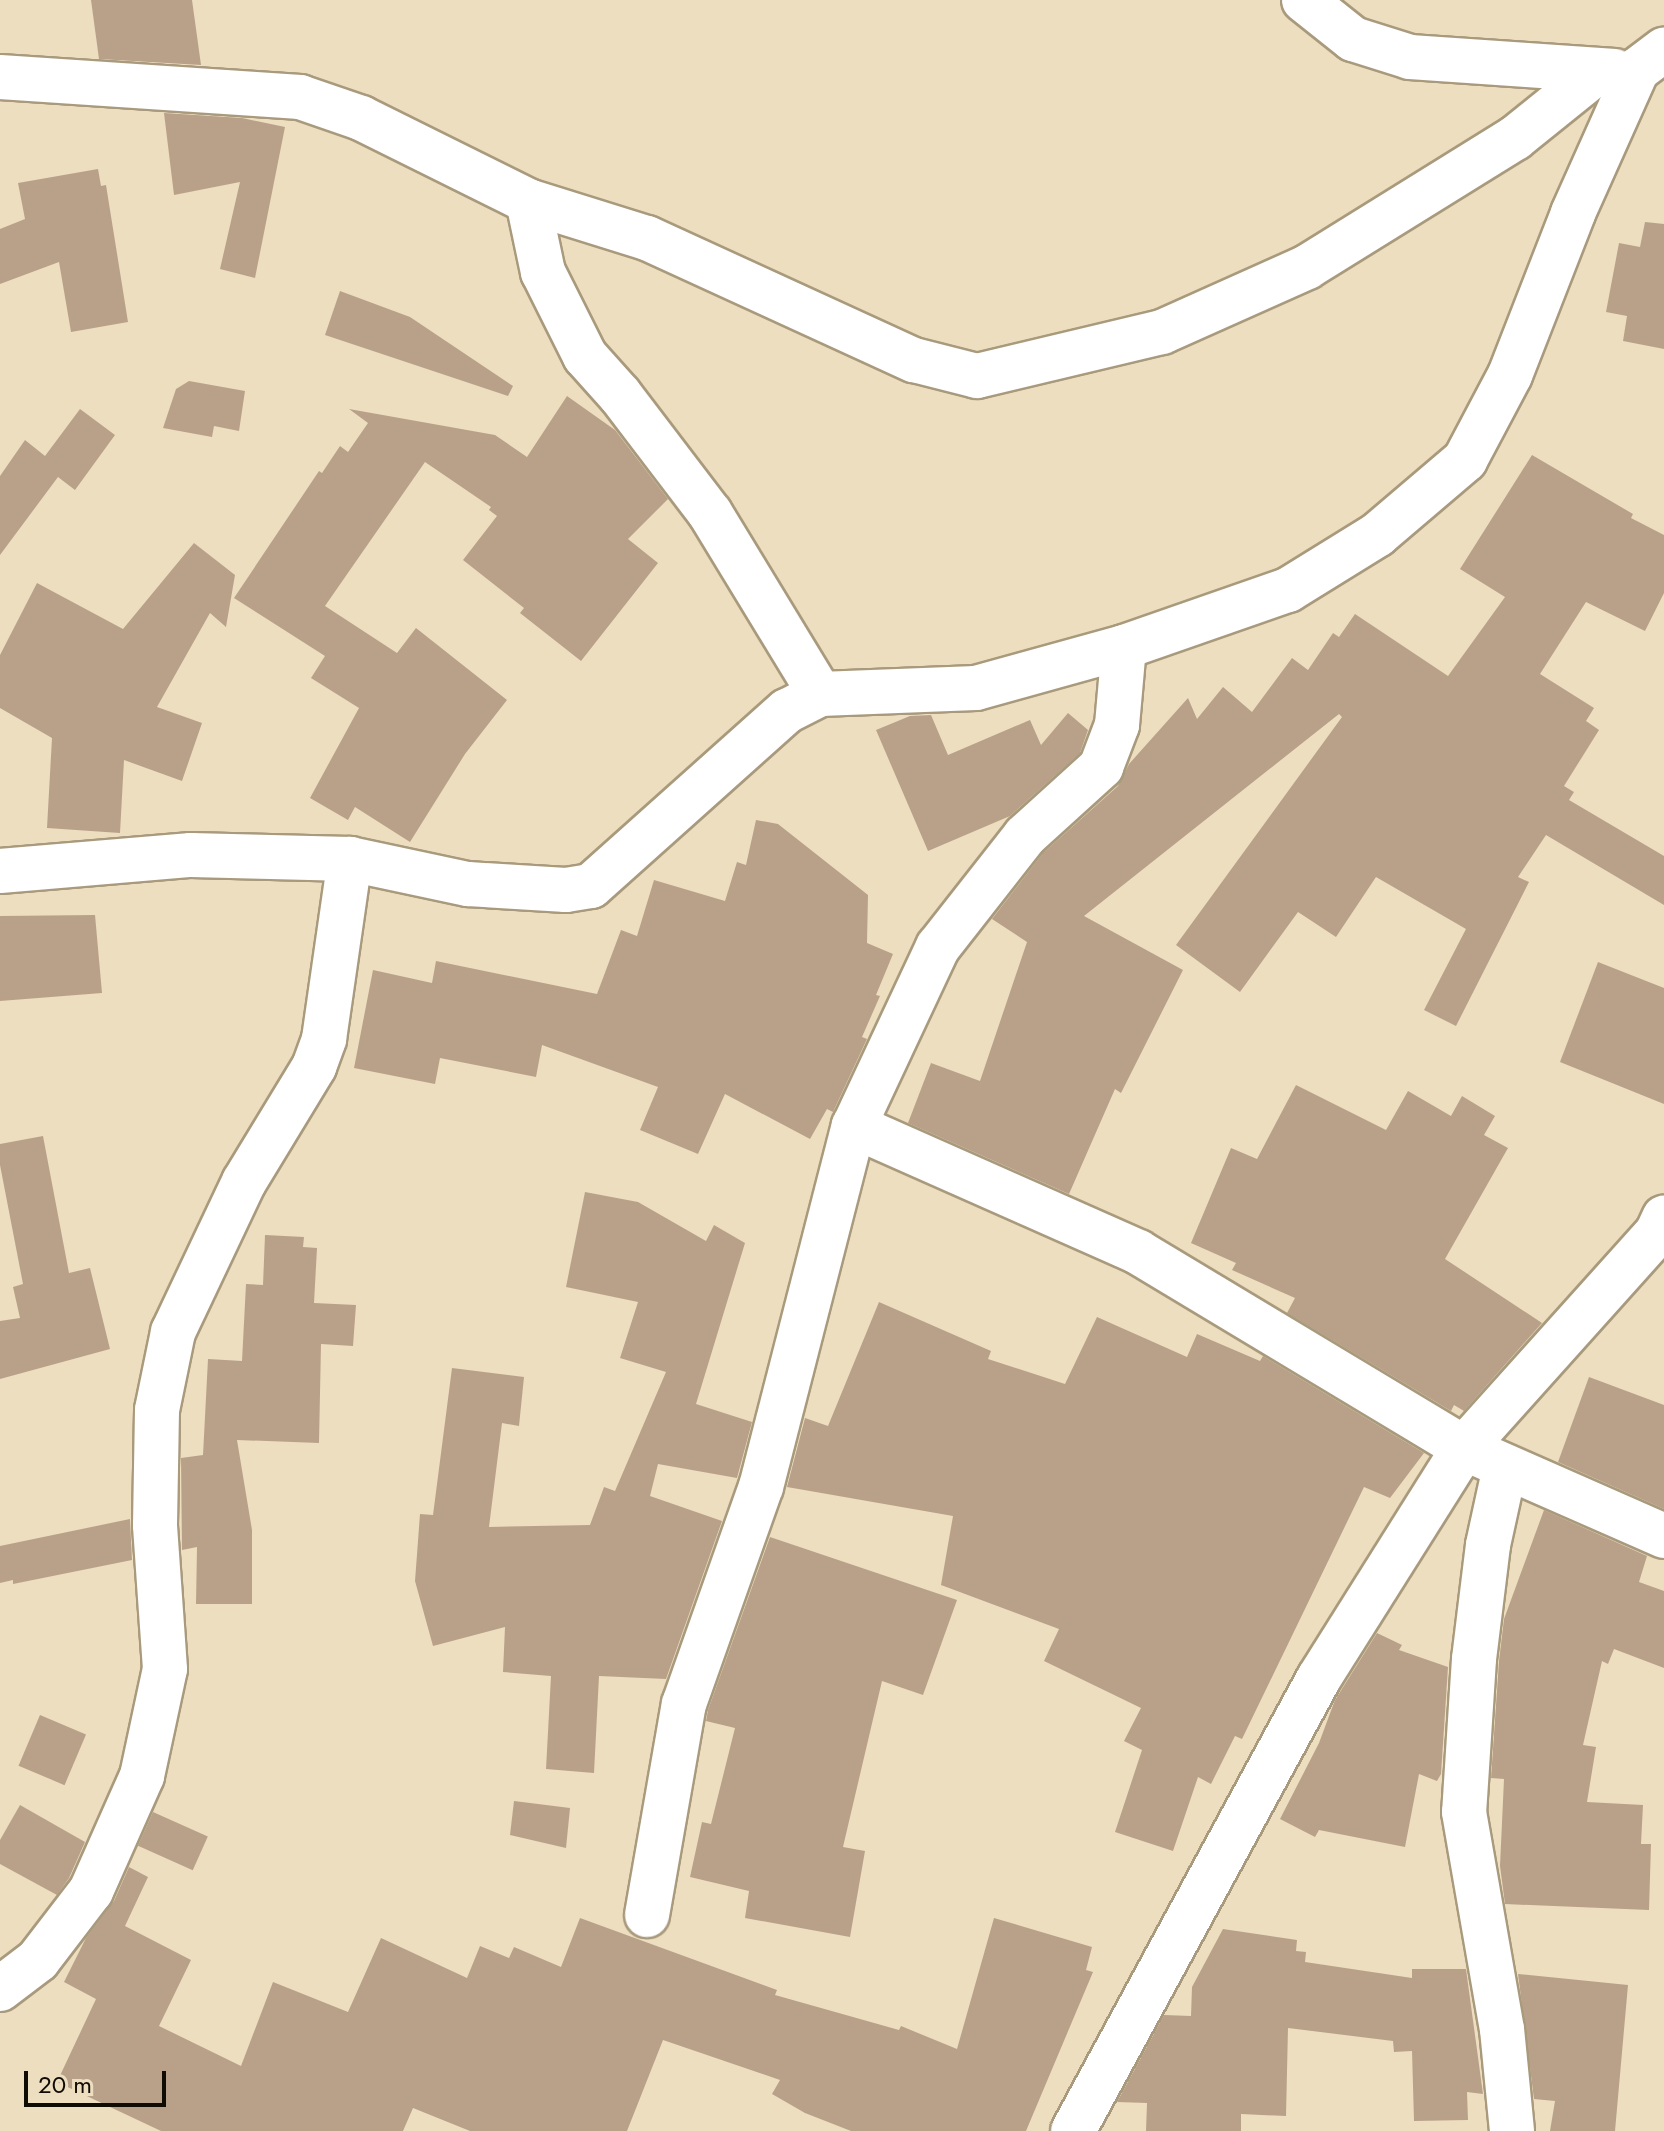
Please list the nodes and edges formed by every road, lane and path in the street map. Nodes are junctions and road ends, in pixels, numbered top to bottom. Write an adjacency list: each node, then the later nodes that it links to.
1 (1304, 0): 2 (street)
2 (1633, 64): 4 (street); 5 (street)
3 (0, 77): 4 (street)
4 (528, 201): 6 (street)
5 (1124, 647): 6 (street); 9 (street)
6 (820, 694): 7 (street)
7 (350, 859): 8 (street); 15 (street)
8 (0, 871)
9 (854, 1126): 11 (street); 14 (street)
10 (1664, 1218): 11 (street)
11 (1464, 1448): 12 (street); 16 (street)
12 (1505, 1467): 13 (street); 17 (street)
13 (1664, 1536)
14 (647, 1915)
15 (0, 1989)
16 (1073, 2131)
17 (1512, 2131)

